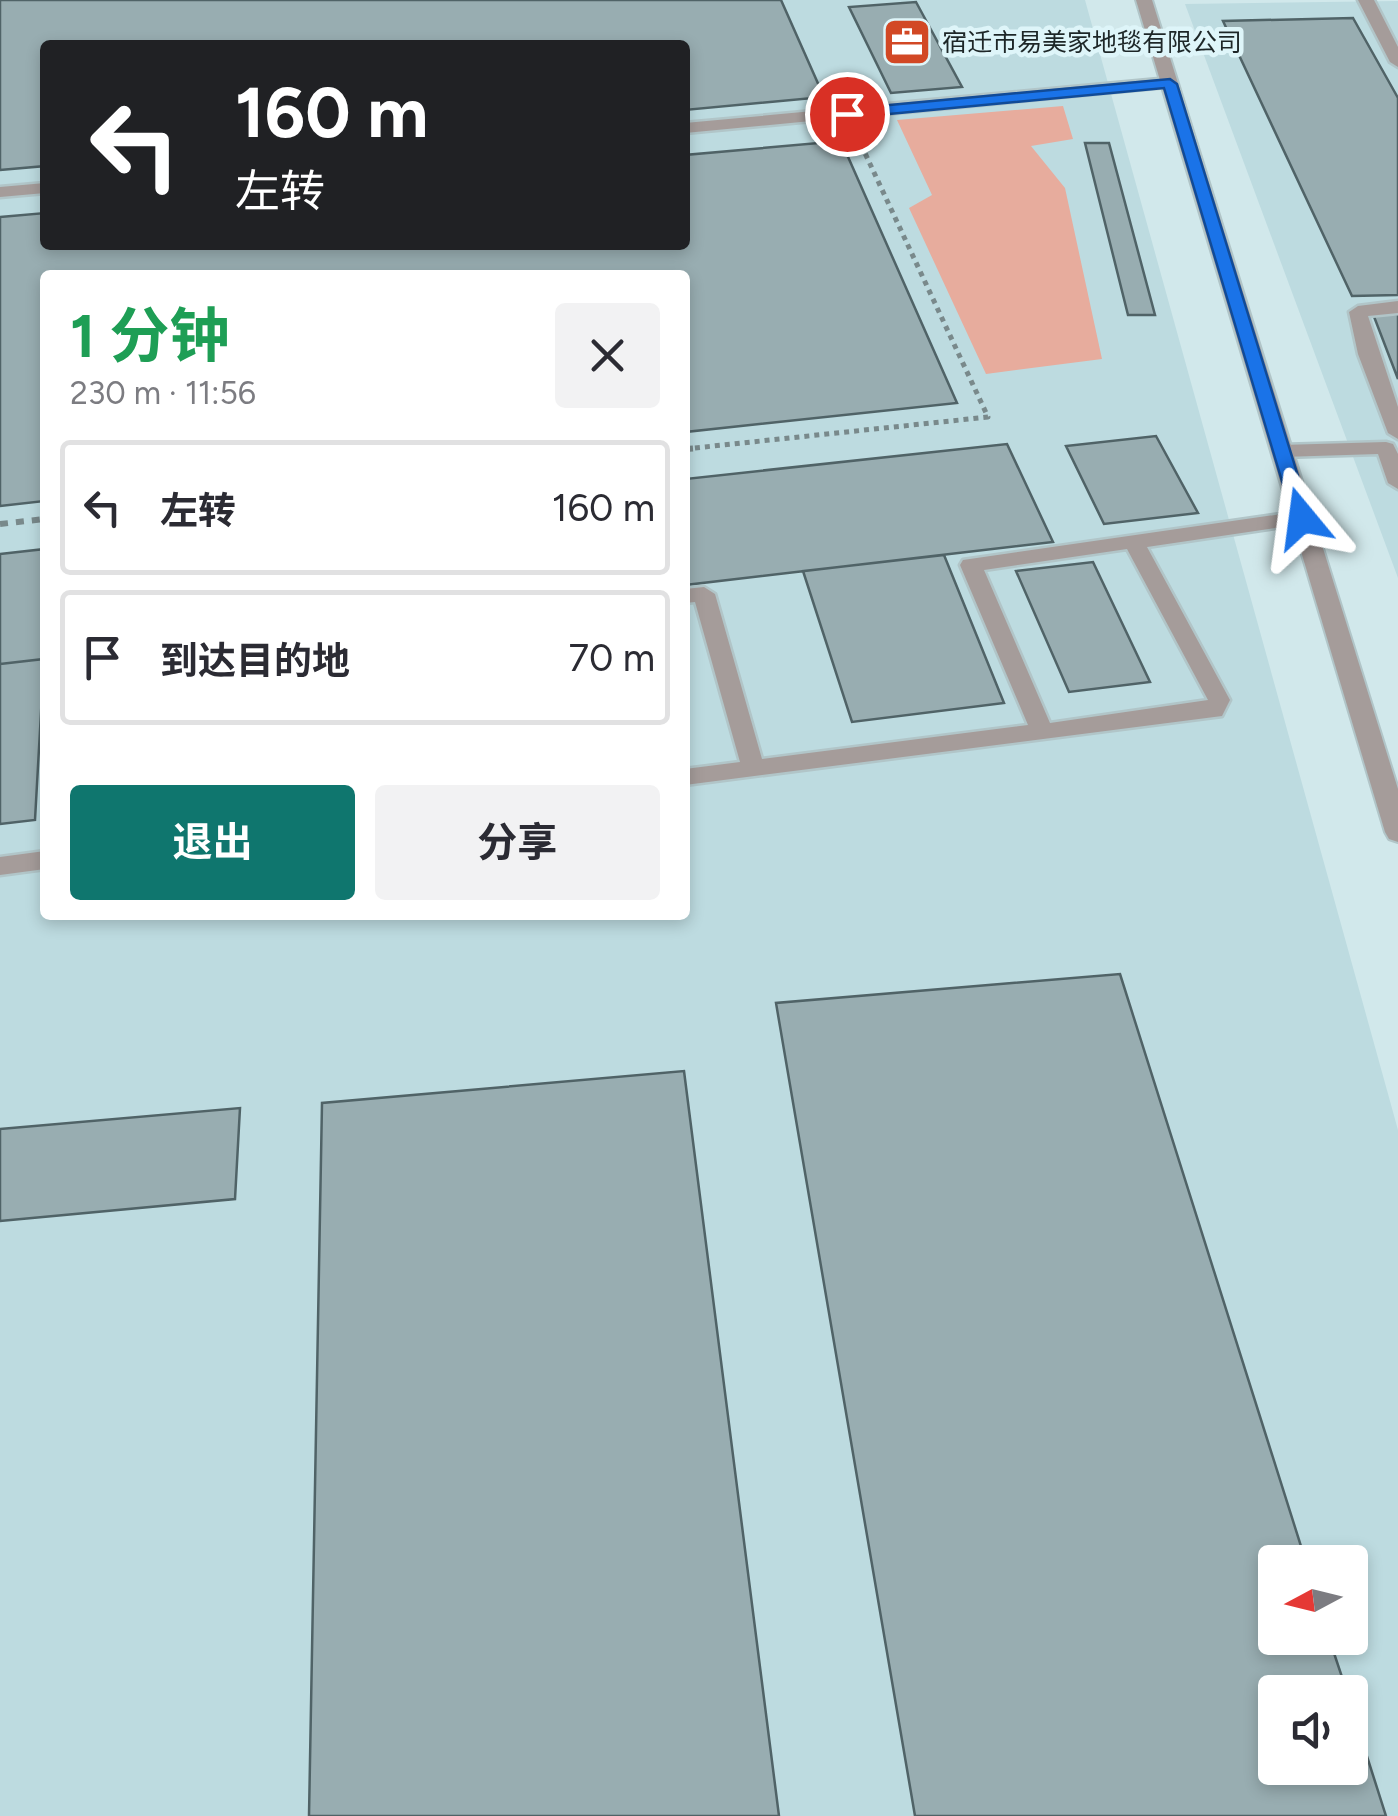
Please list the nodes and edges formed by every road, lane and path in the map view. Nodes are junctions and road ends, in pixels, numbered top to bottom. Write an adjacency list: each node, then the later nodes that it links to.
1 (1144, 0): 4 (street)
2 (1366, 0): 3 (lane)
3 (1398, 62)
4 (1170, 84): 5 (lane); 12 (street)
5 (847, 114): 6 (lane); 11 (path)
6 (690, 128)
7 (40, 188): 8 (lane)
8 (0, 192)
9 (1398, 307): 10 (lane)
10 (1394, 441): 12 (lane); 13 (lane)
11 (690, 449)
12 (1282, 450): 14 (street)
13 (1398, 483)
14 (1302, 518): 17 (lane); 22 (street)
15 (40, 520): 16 (path)
16 (0, 524)
17 (1134, 542): 19 (lane); 19 (lane)
18 (690, 595): 20 (lane)
19 (1042, 731): 20 (lane)
20 (754, 768): 21 (lane)
21 (690, 776)
22 (1398, 832)
23 (40, 861): 24 (lane)
24 (0, 866)

